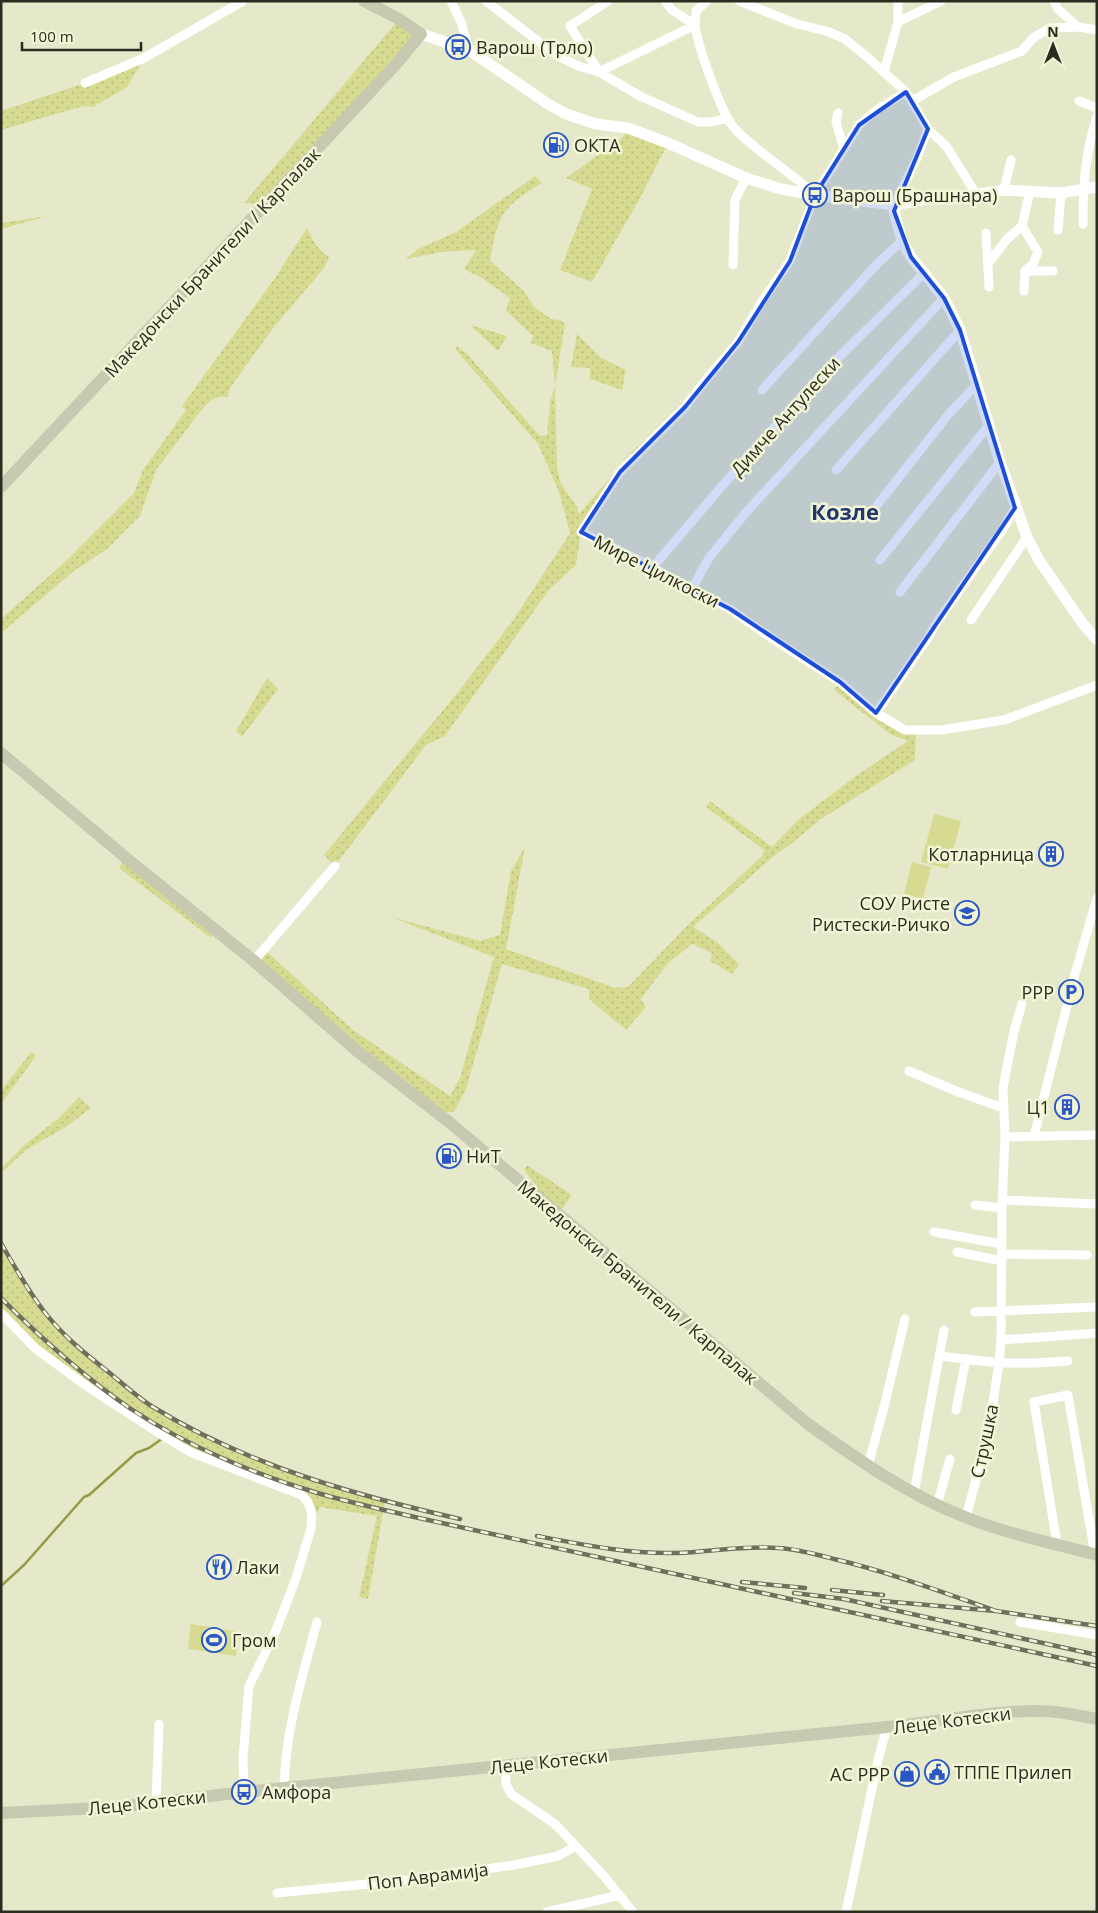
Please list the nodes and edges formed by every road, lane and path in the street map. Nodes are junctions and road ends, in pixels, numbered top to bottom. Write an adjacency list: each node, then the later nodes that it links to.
1 (243, 1): 20 (street)
2 (364, 1): 16 (main road)
3 (451, 1): 17 (street)
4 (486, 1): 18 (street)
5 (608, 1): 18 (street)
6 (664, 1): 13 (street)
7 (707, 1): 13 (street)
8 (739, 1): 19 (street)
9 (898, 1): 12 (street)
10 (941, 1): 12 (street)
11 (1054, 1): 14 (street)
12 (898, 22): 19 (street)
13 (695, 25): 18 (street); 27 (street)
14 (1078, 27): 15 (street); 22 (street)
15 (1097, 30)
16 (421, 34): 17 (street); 59 (main road, Македонски Бранители / Карпалак)
17 (469, 50): 31 (street)
18 (600, 72): 27 (street)
19 (884, 72): 21 (street)
20 (85, 83)
21 (906, 92): 22 (street); 29 (street, Мире Цилкоски)
22 (912, 101): 28 (street)
23 (1079, 101): 24 (street)
24 (1097, 108)
25 (838, 113): 29 (street)
26 (1097, 116): 34 (street)
27 (728, 118): 38 (street)
28 (928, 129): 37 (street); 39 (street)
29 (844, 149): 38 (street, Мире Цилкоски)
30 (1010, 160): 33 (street)
31 (746, 178): 38 (street); 46 (street)
32 (1097, 187): 34 (street)
33 (1004, 190): 35 (street); 37 (street)
34 (1083, 190): 36 (street); 40 (street)
35 (1030, 191): 36 (street); 41 (street)
36 (1061, 193): 42 (street)
37 (976, 194): 39 (street)
38 (815, 195): 39 (street); 64 (street, Мире Цилкоски)
39 (894, 205): 44 (street)
40 (1084, 224)
41 (1022, 226): 45 (street); 47 (street)
42 (1058, 230)
43 (986, 233): 45 (street)
44 (902, 241): 49 (street); 55 (street, Димче Антулески)
45 (988, 264): 50 (street)
46 (733, 265)
47 (1025, 271): 48 (street); 51 (street)
48 (1053, 271)
49 (924, 272): 52 (street); 64 (street, Димче Антулески)
50 (989, 288)
51 (1024, 290)
52 (944, 298): 53 (street); 65 (street, Димче Антулески)
53 (960, 330): 54 (street); 58 (street)
54 (977, 384): 56 (street); 60 (street)
55 (762, 390)
56 (989, 426): 57 (street); 63 (street)
57 (1000, 462): 61 (street); 66 (street)
58 (836, 470)
59 (1, 487)
60 (878, 504)
61 (1015, 508): 62 (street); 70 (street)
62 (1027, 537): 67 (street); 68 (street)
63 (880, 560)
64 (653, 567): 65 (street, Мире Цилкоски)
65 (691, 590): 70 (street, Мире Цилкоски)
66 (900, 592)
67 (971, 620)
68 (1097, 640)
69 (1097, 684): 70 (street, Мире Цилкоски)
70 (876, 713)
71 (1, 753): 74 (main road, Македонски Бранители / Карпалак)
72 (335, 866): 74 (street)
73 (1097, 898): 79 (street)
74 (254, 961): 103 (main road, Македонски Бранители / Карпалак)
75 (1022, 1004): 77 (street, Струшка)
76 (909, 1071): 77 (street)
77 (1004, 1108): 78 (street, Струшка)
78 (1005, 1136): 79 (street); 81 (street, Струшка)
79 (1034, 1136): 80 (street)
80 (1097, 1136)
81 (1002, 1204): 82 (street); 83 (street); 85 (street, Струшка)
82 (1097, 1204)
83 (975, 1205)
84 (934, 1232): 85 (street)
85 (1002, 1244): 88 (street, Струшка)
86 (957, 1252): 88 (street)
87 (1087, 1255): 88 (street)
88 (1002, 1257): 91 (street, Струшка)
89 (1097, 1307): 91 (street)
90 (975, 1312): 91 (street)
91 (1001, 1312): 96 (street, Струшка)
92 (1, 1313): 117 (street)
93 (905, 1319): 103 (street)
94 (944, 1330): 97 (street)
95 (1097, 1333): 96 (street)
96 (1001, 1340): 100 (street, Струшка)
97 (940, 1356): 98 (street); 104 (street)
98 (966, 1359): 100 (street); 101 (street, Струшка)
99 (1068, 1361): 100 (street)
100 (999, 1363): 106 (street, Струшка)
101 (956, 1410)
102 (950, 1459): 105 (street, Струшка)
103 (868, 1466): 104 (main road, Македонски Бранители / Карпалак)
104 (914, 1493): 105 (main road, Македонски Бранители / Карпалак)
105 (937, 1505): 106 (main road, Македонски Бранители / Карпалак)
106 (966, 1517): 107 (main road, Македонски Бранители / Карпалак)
107 (1057, 1544): 108 (main road, Македонски Бранители / Карпалак); 108 (street, Македонски Бранители / Карпалак)
108 (1096, 1555)
109 (318, 1622): 116 (street)
110 (1020, 1622): 111 (street)
111 (1097, 1635)
112 (1097, 1719): 114 (main road, Леце Котески)
113 (158, 1724): 118 (street)
114 (887, 1728): 115 (main road, Леце Котески); 125 (street)
115 (505, 1765): 116 (main road, Леце Котески); 120 (street)
116 (284, 1789): 117 (main road, Леце Котески)
117 (244, 1792): 118 (main road, Леце Котески)
118 (156, 1802): 119 (main road, Леце Котески)
119 (1, 1813)
120 (576, 1846): 121 (street, Поп Аврамија); 122 (street)
121 (277, 1893)
122 (620, 1895): 123 (street); 124 (street)
123 (547, 1912)
124 (633, 1912)
125 (846, 1912)

